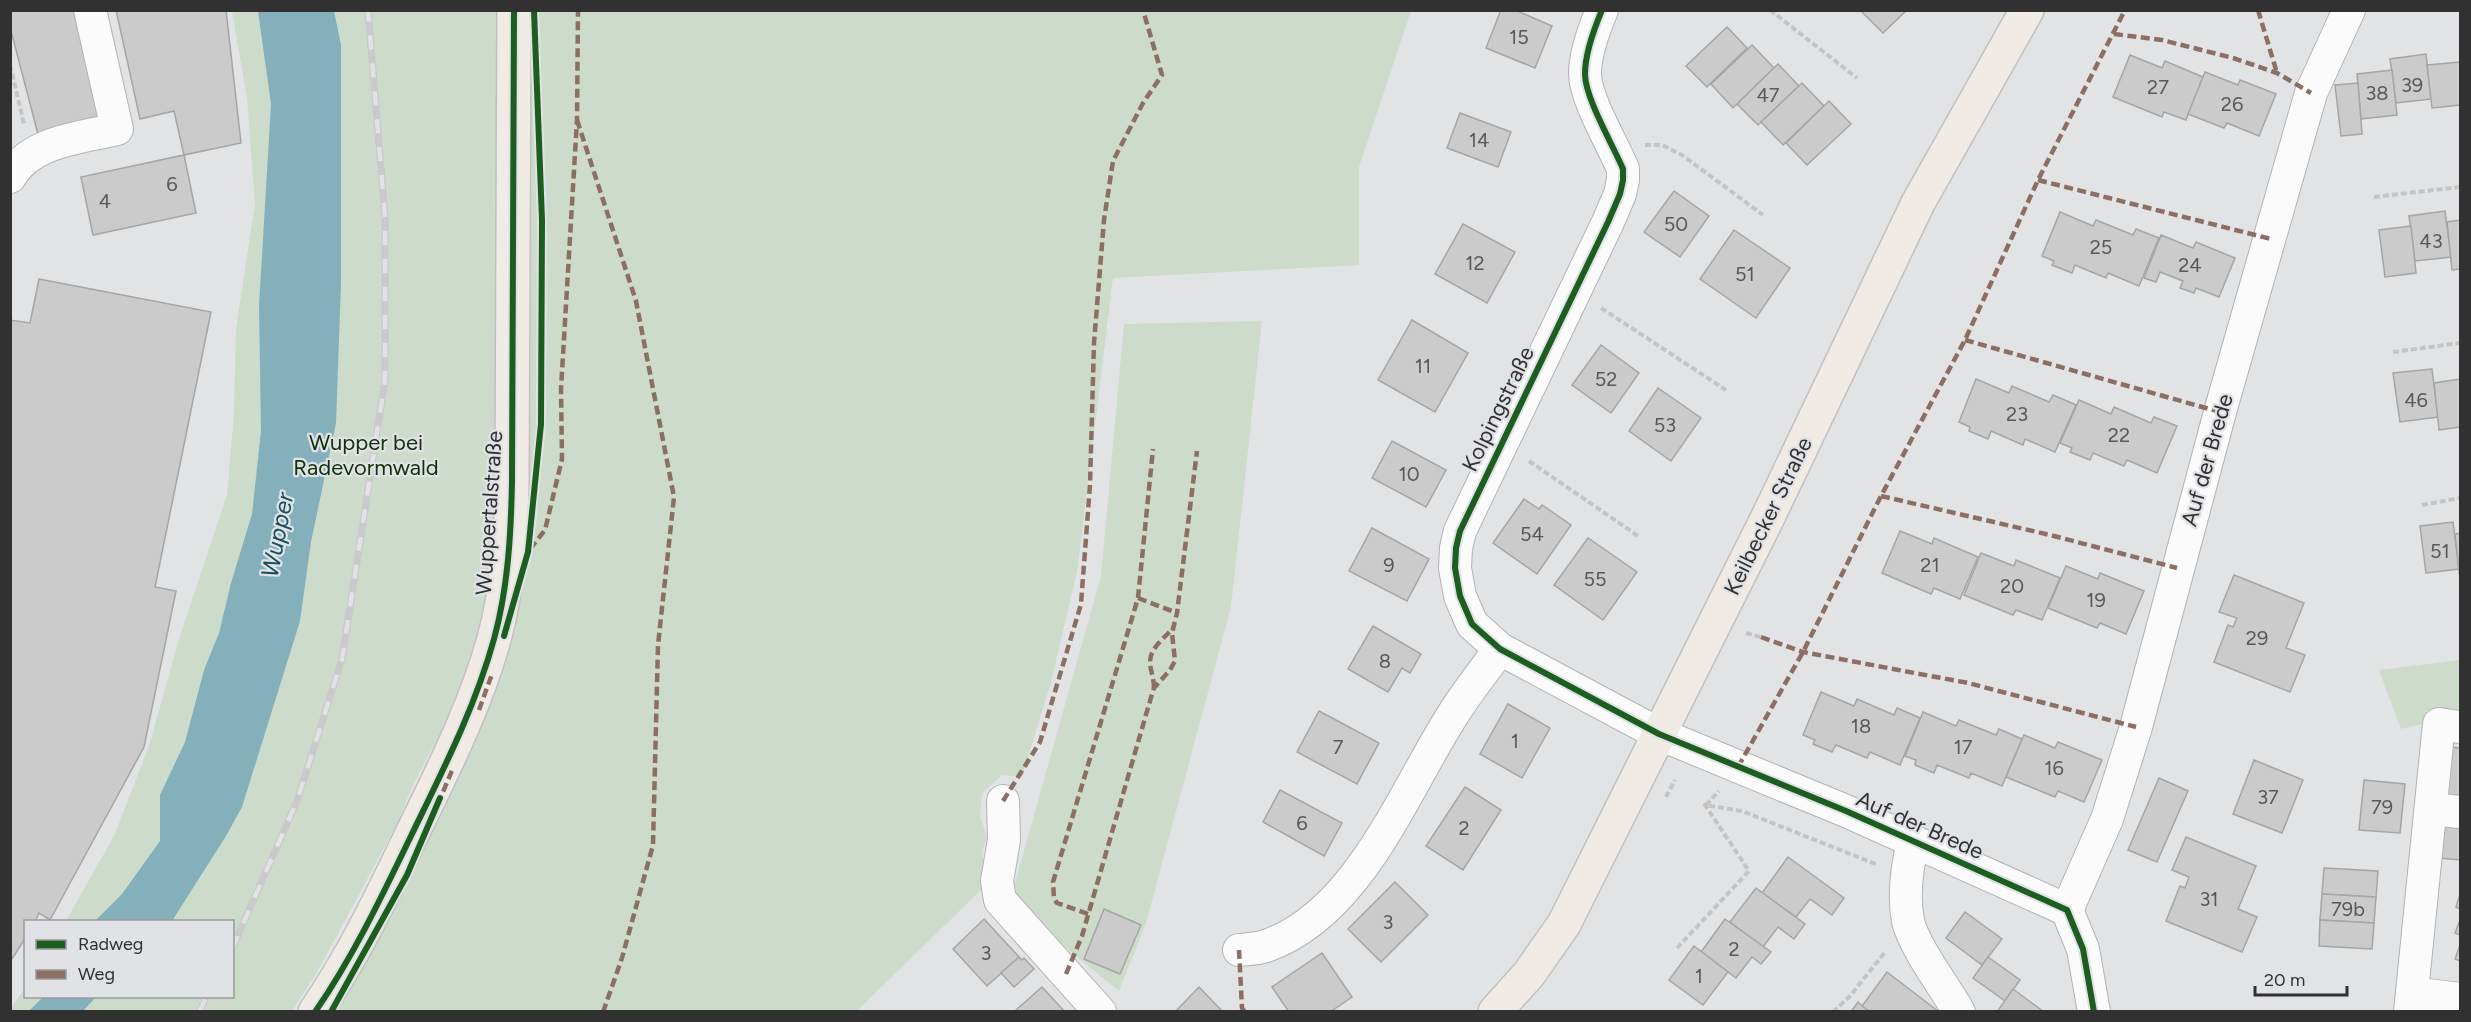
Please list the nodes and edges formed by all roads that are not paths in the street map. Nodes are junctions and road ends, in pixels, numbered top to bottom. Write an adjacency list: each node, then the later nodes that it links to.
1 (90, 10): 6 (street)
2 (514, 10): 17 (main road, Wuppertalstraße)
3 (1602, 10): 7 (street, Kolpingstraße)
4 (2027, 10): 9 (main road, Keilbecker Straße)
5 (2349, 10): 13 (street, Auf der Brede)
6 (10, 177)
7 (1500, 649): 9 (street, Kolpingstraße); 14 (street)
8 (2460, 726): 11 (street)
9 (1659, 734): 12 (street, Auf der Brede); 19 (main road, Keilbecker Straße)
10 (1003, 801): 18 (street)
11 (2446, 811): 16 (street)
12 (1913, 842): 13 (street, Auf der Brede); 20 (street)
13 (2067, 910): 21 (street)
14 (1239, 950)
15 (2460, 999): 16 (street)
16 (2411, 1002)
17 (315, 1011)
18 (1100, 1011)
19 (1496, 1011)
20 (1959, 1011)
21 (2094, 1011)

